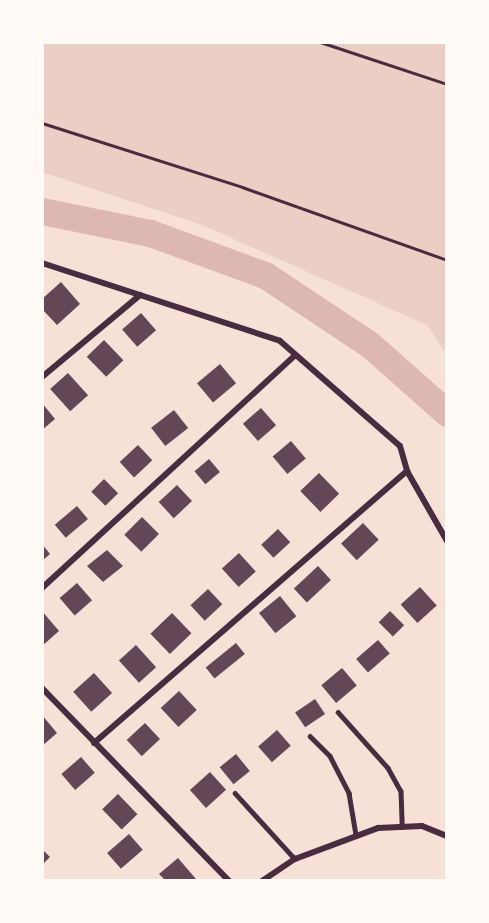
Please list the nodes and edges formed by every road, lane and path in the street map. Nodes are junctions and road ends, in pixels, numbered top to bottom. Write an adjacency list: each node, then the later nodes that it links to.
1 (320, 42): 2 (path)
2 (447, 84)
3 (42, 123): 4 (path)
4 (447, 260)
5 (42, 263): 6 (street)
6 (140, 295): 9 (street); 10 (street)
7 (447, 322): 8 (path)
8 (447, 333)
9 (295, 355): 11 (street); 13 (street)
10 (42, 377)
11 (407, 471): 12 (street); 17 (street)
12 (447, 541)
13 (42, 588)
14 (42, 688): 17 (street)
15 (338, 711): 19 (lane)
16 (310, 736): 20 (lane)
17 (94, 743): 23 (street)
18 (235, 793): 22 (lane)
19 (402, 827): 20 (street); 21 (street)
20 (356, 835): 22 (street)
21 (447, 836)
22 (295, 859): 24 (street)
23 (229, 881)
24 (262, 881)

